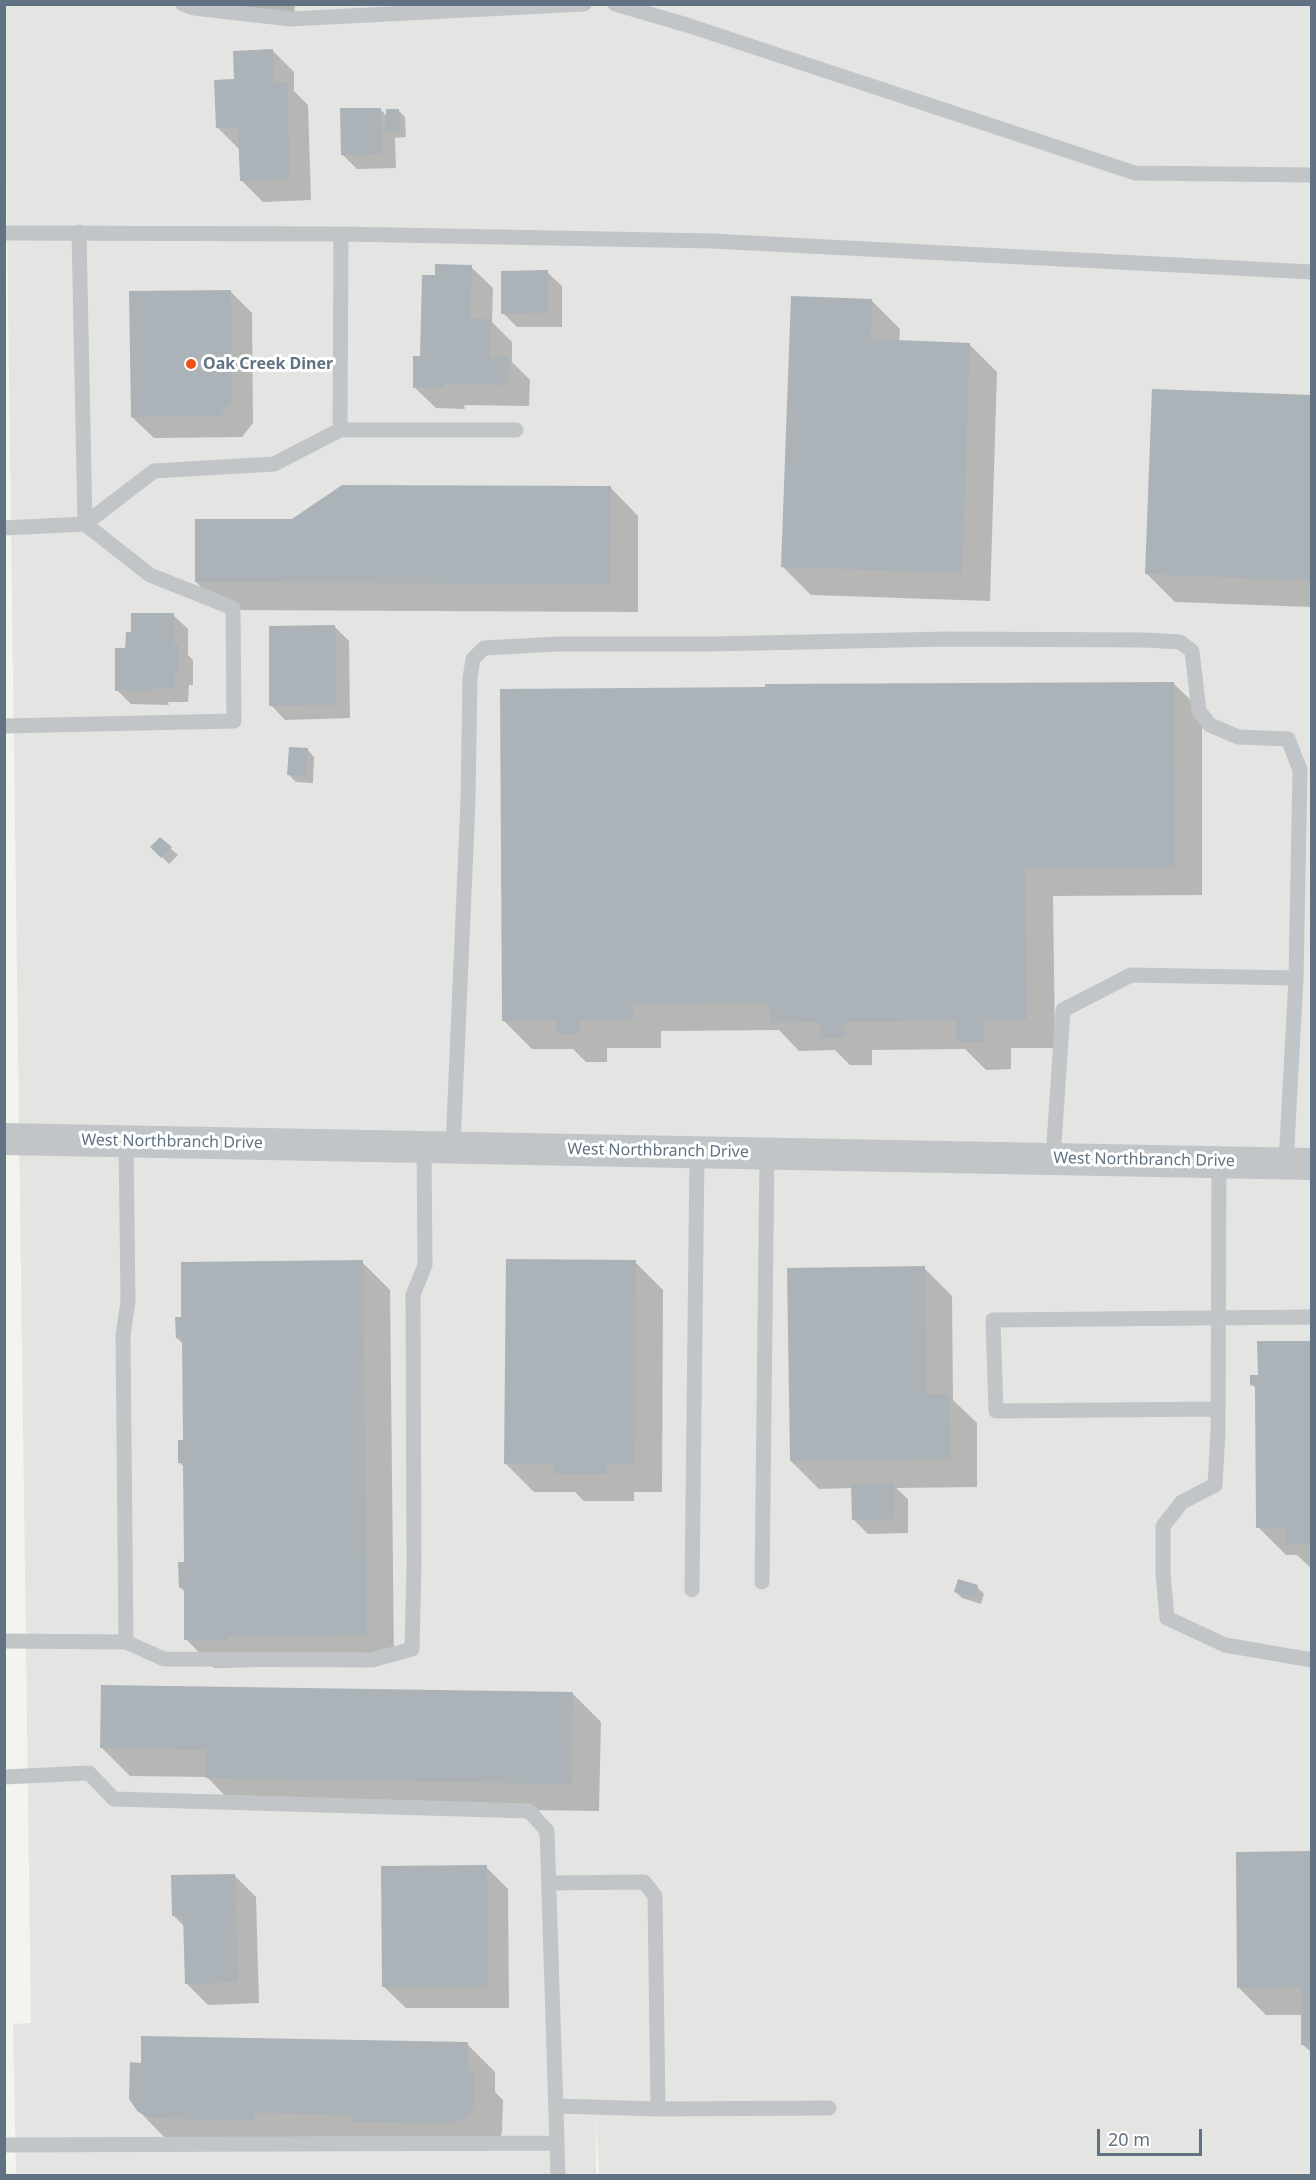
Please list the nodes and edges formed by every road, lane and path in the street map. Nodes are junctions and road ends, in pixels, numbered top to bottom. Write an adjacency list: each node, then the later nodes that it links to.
1 (183, 4): 2 (lane)
2 (584, 4)
3 (615, 4): 4 (lane)
4 (1311, 175)
5 (79, 232): 6 (lane); 7 (lane); 11 (lane)
6 (4, 233)
7 (341, 234): 8 (lane); 9 (lane)
8 (1311, 272)
9 (340, 430): 10 (lane); 11 (lane)
10 (516, 430)
11 (85, 524): 12 (lane); 13 (lane)
12 (4, 528)
13 (4, 726)
14 (1296, 978): 17 (lane); 20 (lane); 22 (lane)
15 (4, 1139): 16 (street, West Northbranch Drive)
16 (126, 1141): 17 (street, West Northbranch Drive); 29 (lane)
17 (438, 1147): 18 (street, West Northbranch Drive); 29 (lane)
18 (698, 1152): 19 (street, West Northbranch Drive); 27 (lane)
19 (767, 1153): 20 (street, West Northbranch Drive); 26 (lane)
20 (1053, 1158): 21 (street, West Northbranch Drive)
21 (1219, 1162): 22 (street, West Northbranch Drive); 24 (lane)
22 (1299, 1163)
23 (1311, 1317): 24 (lane)
24 (1219, 1318): 25 (lane); 25 (lane)
25 (1218, 1409): 30 (lane)
26 (762, 1582)
27 (692, 1590)
28 (4, 1641): 29 (lane)
29 (126, 1642)
30 (1311, 1660)
31 (4, 1777): 32 (lane)
32 (549, 1882): 33 (lane); 35 (lane)
33 (557, 2106): 35 (lane); 36 (lane)
34 (829, 2108): 35 (lane)
35 (658, 2109)
36 (557, 2143): 37 (lane); 38 (lane)
37 (4, 2145)
38 (558, 2175)

